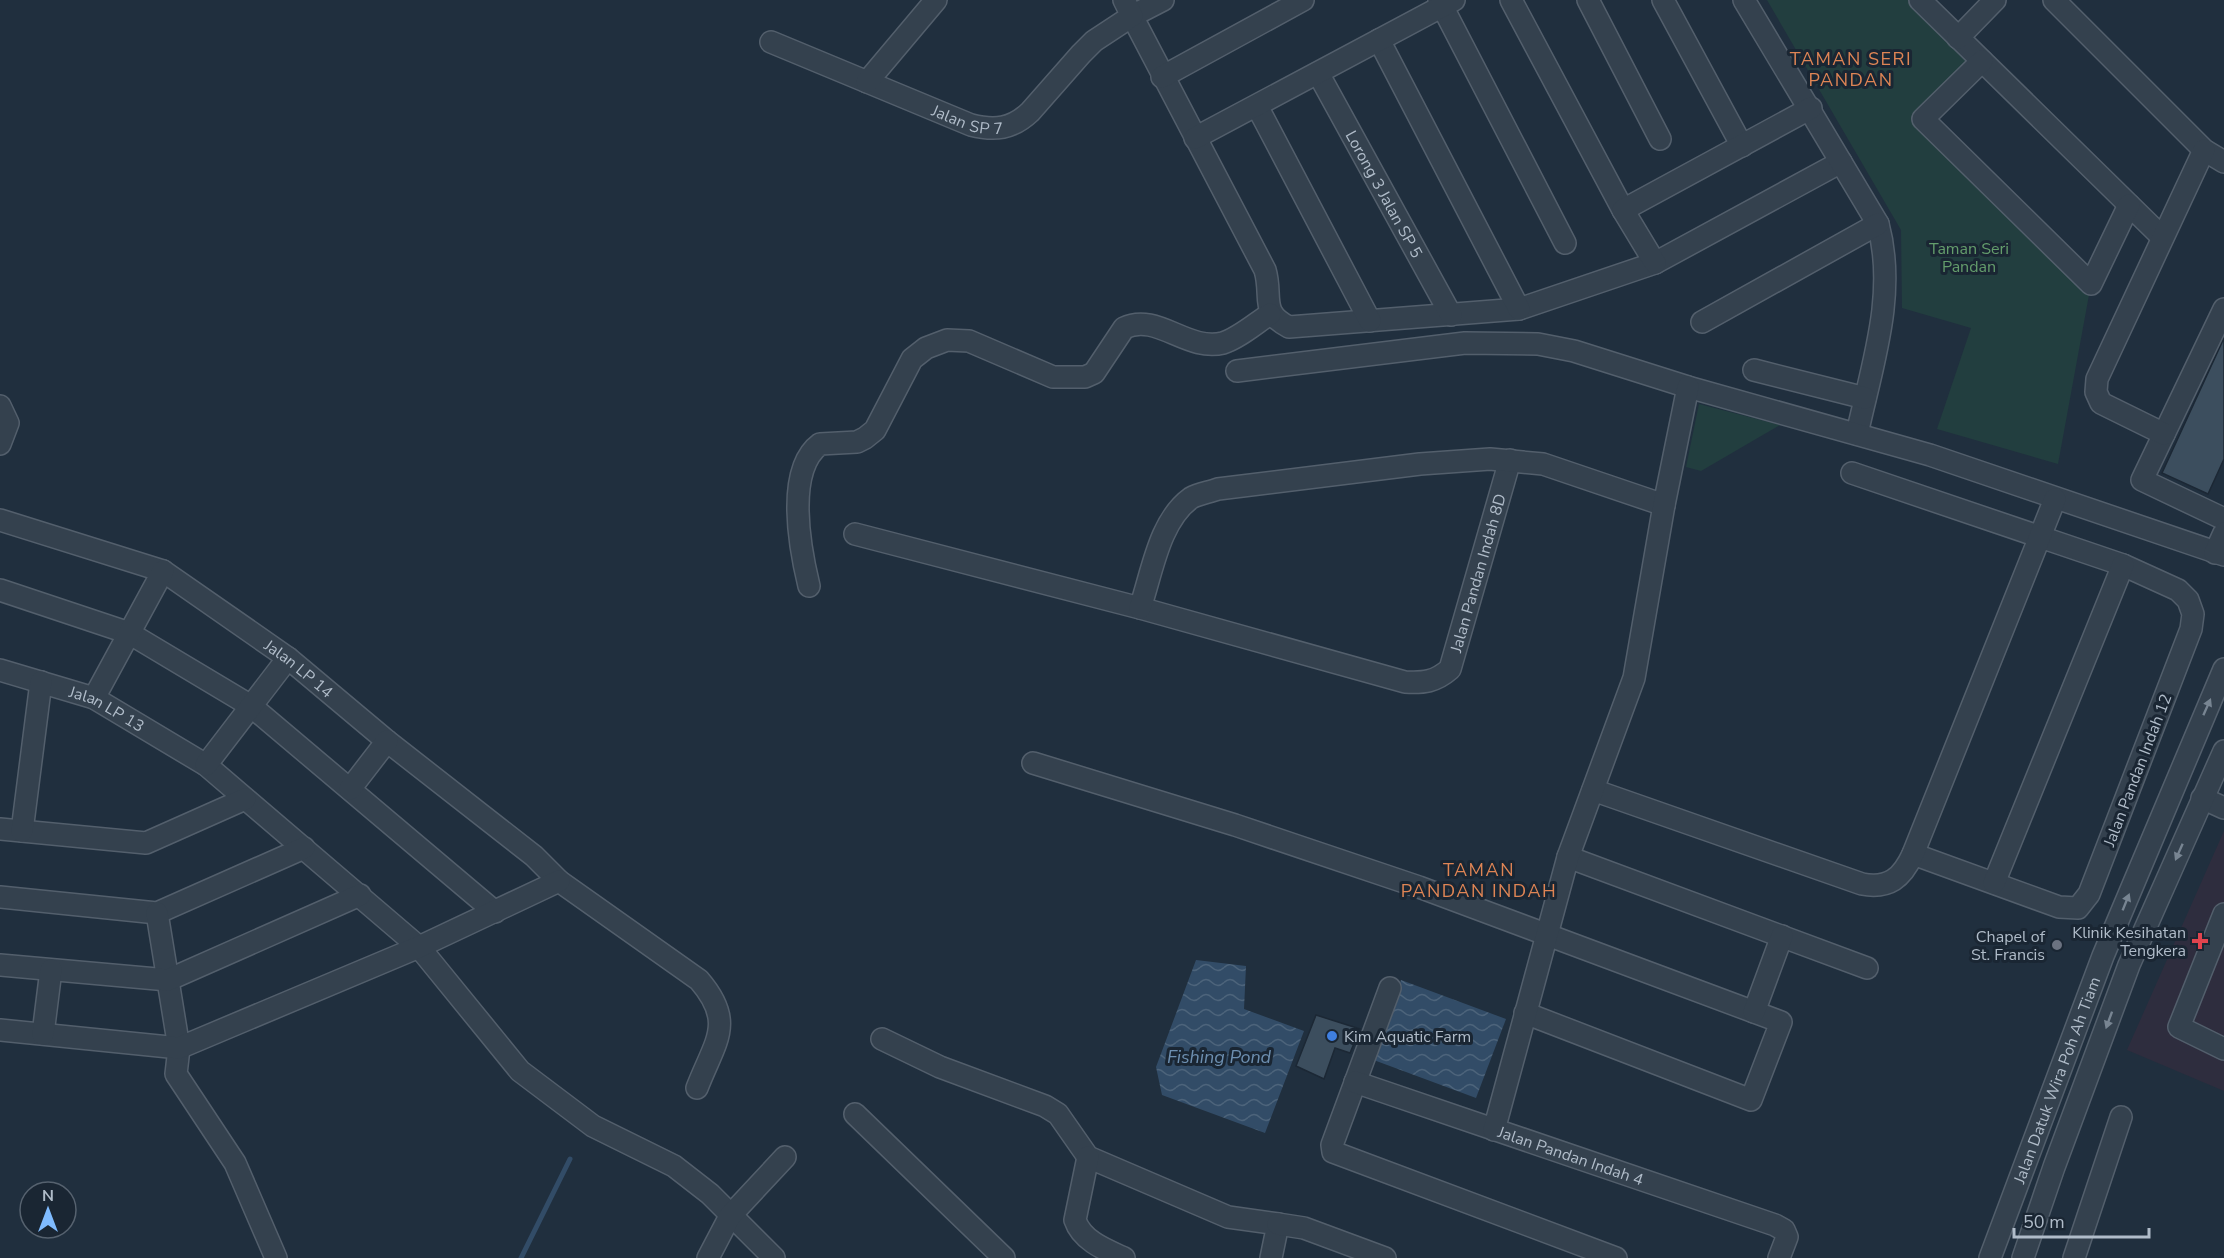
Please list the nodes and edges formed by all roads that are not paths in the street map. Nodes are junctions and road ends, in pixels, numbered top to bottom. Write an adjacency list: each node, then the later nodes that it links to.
1 (936, 0): 19 (street)
2 (1163, 0): 12 (street, Jalan SP 7)
3 (1304, 0): 18 (street)
4 (1511, 0): 29 (street)
5 (1588, 0): 23 (street)
6 (1663, 0): 24 (street)
7 (1744, 0): 21 (street)
8 (1920, 0): 13 (street)
9 (1995, 0): 13 (street)
10 (2054, 0): 25 (street)
11 (1445, 2): 14 (street); 32 (street)
12 (1128, 8): 18 (street); 19 (street, Jalan SP 7)
13 (1958, 38): 16 (street)
14 (1379, 40): 17 (street); 34 (street)
15 (771, 42): 19 (street, Jalan SP 7)
16 (1982, 61): 28 (street); 28 (street)
17 (1318, 73): 20 (street); 37 (street, Lorong 3 Jalan SP 5)
18 (1162, 77): 22 (street)
19 (867, 82)
20 (1257, 106): 22 (street); 38 (street)
21 (1810, 108): 24 (street); 26 (street)
22 (1195, 138): 36 (street)
23 (1660, 139)
24 (1742, 146): 29 (street)
25 (2204, 150): 27 (street); 31 (street)
26 (1841, 162): 30 (street); 33 (street)
27 (2224, 162)
28 (2129, 205): 31 (street)
29 (1623, 210): 33 (street)
30 (1878, 224): 39 (street); 43 (street)
31 (2162, 237): 46 (street)
32 (1565, 243)
33 (1655, 263): 34 (street)
34 (1520, 309): 37 (street)
35 (2224, 309): 46 (street)
36 (1270, 314): 38 (street); 60 (street)
37 (1451, 315): 38 (street)
38 (1370, 321)
39 (1702, 322)
40 (1754, 370): 43 (street)
41 (1237, 371): 42 (street)
42 (1688, 387): 45 (street); 51 (street)
43 (1865, 398): 45 (street)
44 (0, 406): 47 (street)
45 (1857, 434): 50 (street)
46 (2164, 434): 52 (street)
47 (0, 444)
48 (1510, 460): 51 (street); 62 (street); 62 (street, Jalan Pandan Indah 8D)
49 (1852, 473): 56 (street)
50 (2055, 499): 56 (street); 57 (street)
51 (1664, 505): 75 (street)
52 (2224, 519)
53 (0, 520): 59 (street, Jalan LP 14)
54 (2224, 533): 57 (street)
55 (855, 534): 62 (street)
56 (2040, 536): 58 (street); 82 (street)
57 (2219, 554)
58 (2123, 565): 85 (street); 85 (street, Jalan Pandan Indah 12)
59 (163, 571): 63 (street); 64 (street, Jalan LP 14)
60 (809, 586)
61 (0, 590): 63 (street)
62 (1140, 608)
63 (129, 633): 68 (street); 69 (street)
64 (288, 658): 69 (street); 70 (street, Jalan LP 14)
65 (2224, 669): 94 (street, Jalan Datuk Wira Poh Ah Tiam, one-way to 65)
66 (0, 670): 67 (street, Jalan LP 13)
67 (41, 682): 68 (street, Jalan LP 13); 80 (street)
68 (94, 698): 73 (street, Jalan LP 13)
69 (251, 706): 73 (street); 74 (street)
70 (387, 741): 74 (street); 84 (street, Jalan LP 14)
71 (2224, 751): 76 (street, Jalan Datuk Wira Poh Ah Tiam)
72 (1033, 763): 91 (street)
73 (206, 765): 77 (street, Jalan LP 13)
74 (350, 789): 88 (street)
75 (1593, 790): 82 (street); 83 (street)
76 (2202, 798): 78 (street); 96 (street, Jalan Datuk Wira Poh Ah Tiam, one-way to 96)
77 (245, 799): 80 (street); 81 (street, Jalan LP 13)
78 (2224, 808)
79 (0, 829): 80 (street)
80 (22, 831)
81 (304, 848): 86 (street, Jalan LP 13); 89 (street)
82 (1914, 854): 85 (street)
83 (1568, 856): 91 (street); 92 (street)
84 (559, 881): 88 (street); 109 (street, Jalan LP 14)
85 (1995, 883)
86 (360, 895): 93 (street, Jalan LP 13); 99 (street)
87 (0, 897): 89 (street)
88 (495, 912): 93 (street)
89 (157, 913): 99 (street)
90 (2224, 914): 107 (street)
91 (1546, 933): 101 (street); 102 (street)
92 (1782, 936): 97 (street); 102 (street)
93 (419, 948): 106 (street); 115 (street, Jalan LP 13)
94 (2103, 956): 96 (street); 126 (street, Jalan Datuk Wira Poh Ah Tiam)
95 (0, 965): 98 (street)
96 (2129, 965): 127 (street, Jalan Datuk Wira Poh Ah Tiam, one-way to 127)
97 (1867, 968)
98 (51, 970): 99 (street); 104 (street)
99 (168, 980): 106 (street)
100 (1390, 988): 108 (street)
101 (1525, 1012): 102 (street); 112 (street)
102 (1754, 1012)
103 (0, 1030): 104 (street)
104 (43, 1034): 106 (street)
105 (882, 1039): 114 (street)
106 (178, 1048): 117 (street)
107 (2224, 1048)
108 (1355, 1082): 112 (street, Jalan Pandan Indah 4); 124 (street)
109 (697, 1088)
110 (855, 1114): 120 (street)
111 (2121, 1117): 128 (street)
112 (1494, 1130): 125 (street, Jalan Pandan Indah 4)
113 (785, 1157): 115 (street)
114 (1088, 1157): 116 (street); 121 (street)
115 (730, 1216): 118 (street); 119 (street, Jalan LP 13)
116 (1278, 1224): 122 (street); 123 (street)
117 (276, 1258)
118 (708, 1258)
119 (774, 1258)
120 (1004, 1258)
121 (1124, 1258)
122 (1271, 1258)
123 (1384, 1258)
124 (1616, 1258)
125 (1779, 1258)
126 (1990, 1258)
127 (2023, 1258)
128 (2074, 1258)

